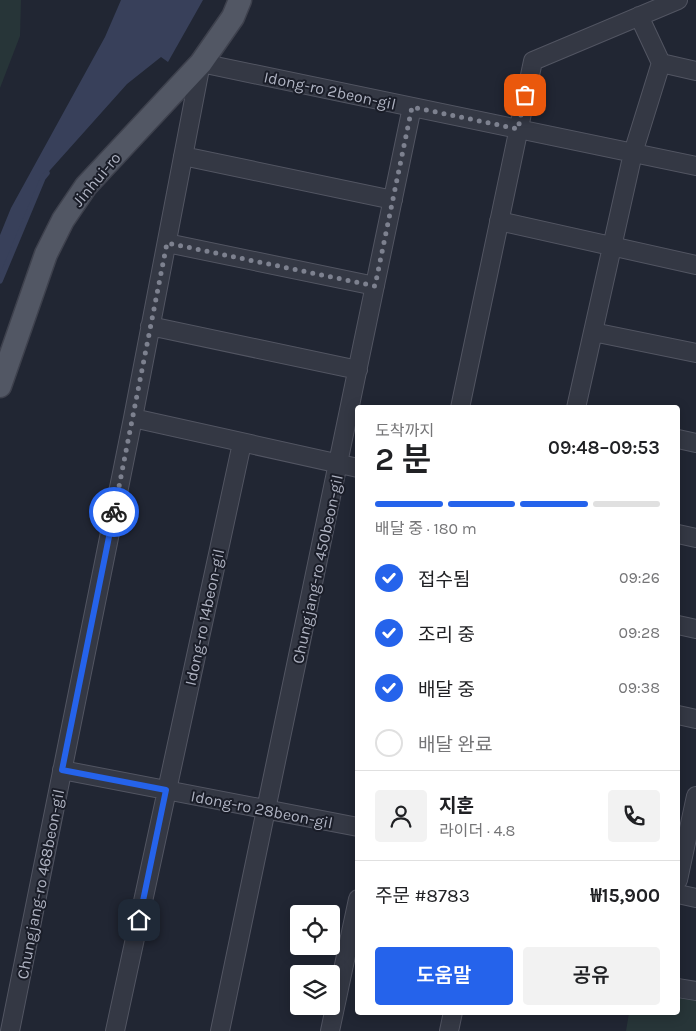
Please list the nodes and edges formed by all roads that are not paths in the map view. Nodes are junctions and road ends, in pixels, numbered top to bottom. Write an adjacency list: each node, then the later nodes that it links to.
1 (678, 0): 3 (street)
2 (240, 3): 4 (main road, Jinhui-ro)
3 (639, 16): 5 (street); 8 (street)
4 (201, 63): 7 (street, Idong-ro 2beon-gil); 10 (street, Chungjang-ro 468beon-gil); 22 (main road, Jinhui-ro)
5 (662, 63): 6 (street); 9 (street)
6 (696, 71)
7 (412, 107): 8 (street, Idong-ro 2beon-gil); 12 (street, Chungjang-ro 450beon-gil)
8 (518, 129): 9 (street, Idong-ro 2beon-gil); 13 (street)
9 (633, 153): 11 (street, Idong-ro 2beon-gil); 15 (street)
10 (183, 156): 12 (street); 14 (street, Chungjang-ro 468beon-gil)
11 (696, 166)
12 (393, 200): 17 (street, Chungjang-ro 450beon-gil)
13 (499, 221): 15 (street); 23 (street)
14 (167, 243): 17 (street); 18 (street, Chungjang-ro 468beon-gil)
15 (612, 247): 16 (street); 19 (street)
16 (696, 265)
17 (375, 286): 21 (street, Chungjang-ro 450beon-gil)
18 (150, 326): 21 (street); 25 (street, Chungjang-ro 468beon-gil)
19 (593, 332): 20 (street); 24 (street)
20 (696, 353)
21 (358, 370): 29 (street, Chungjang-ro 450beon-gil)
22 (0, 386)
23 (461, 405)
24 (577, 405)
25 (133, 418): 27 (street); 37 (street, Chungjang-ro 468beon-gil)
26 (680, 439): 28 (street)
27 (242, 442): 29 (street); 38 (street, Idong-ro 14beon-gil)
28 (696, 443)
29 (338, 464): 30 (street); 40 (street, Chungjang-ro 450beon-gil)
30 (355, 467)
31 (680, 534): 32 (street)
32 (696, 538)
33 (680, 625): 34 (street)
34 (696, 629)
35 (680, 715): 36 (street)
36 (696, 719)
37 (62, 770): 38 (street, Idong-ro 28beon-gil); 49 (street, Chungjang-ro 468beon-gil)
38 (166, 790): 40 (street, Idong-ro 28beon-gil); 50 (street)
39 (691, 804): 42 (street)
40 (267, 811): 41 (street, Idong-ro 28beon-gil); 51 (street, Chungjang-ro 450beon-gil)
41 (355, 826)
42 (680, 868)
43 (680, 894): 44 (street)
44 (696, 898)
45 (355, 913): 52 (street)
46 (680, 988): 47 (street)
47 (696, 992)
48 (453, 1015): 53 (street)
49 (12, 1031)
50 (115, 1031)
51 (220, 1031)
52 (330, 1031)
53 (451, 1031)

